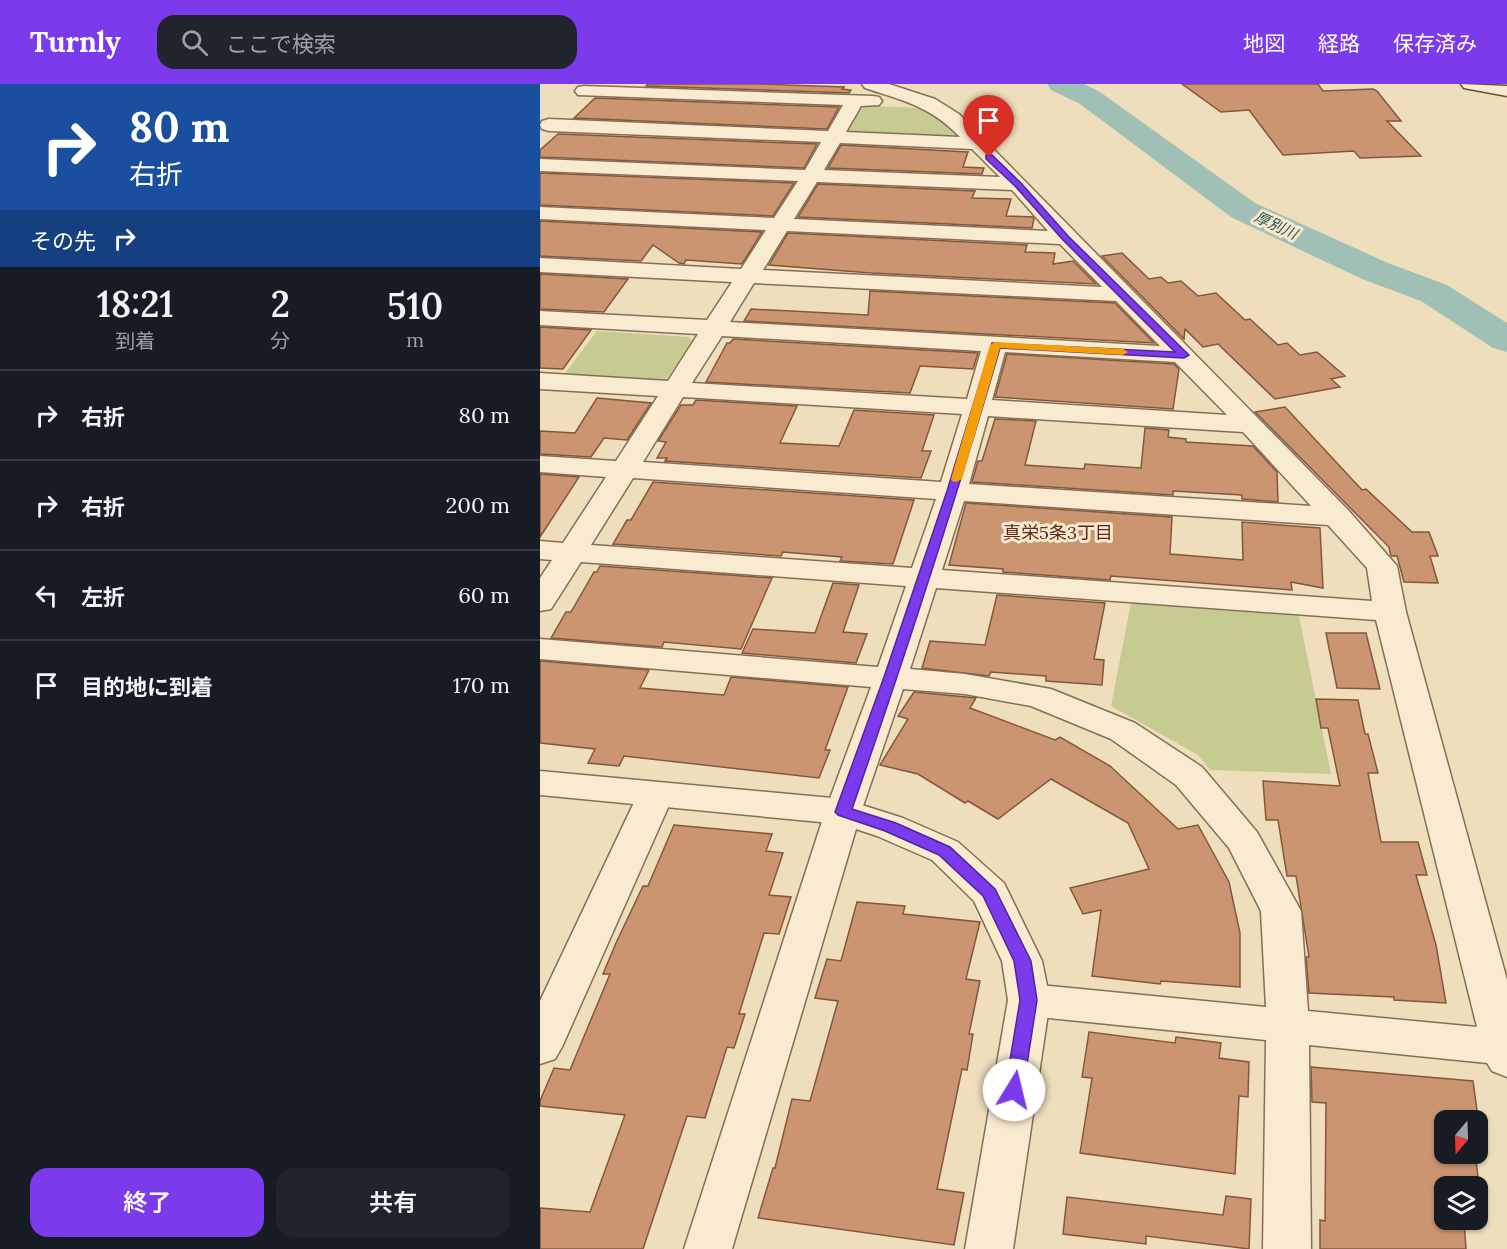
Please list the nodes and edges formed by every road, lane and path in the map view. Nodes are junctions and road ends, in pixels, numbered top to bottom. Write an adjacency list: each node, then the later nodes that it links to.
1 (1470, 84): 5 (street)
2 (1500, 84): 3 (street)
3 (1507, 85)
4 (588, 87): 6 (street); 7 (street)
5 (1507, 91)
6 (863, 92): 8 (street); 9 (street)
7 (544, 129): 8 (street)
8 (835, 137): 9 (street); 11 (street)
9 (975, 143): 12 (street)
10 (540, 165): 11 (street)
11 (811, 176): 12 (street); 14 (street)
12 (1018, 184): 15 (street)
13 (540, 213): 14 (street)
14 (779, 226): 15 (street); 17 (street)
15 (1066, 238): 18 (street)
16 (540, 265): 17 (street)
17 (747, 276): 18 (street); 20 (street)
18 (1125, 295): 22 (street)
19 (540, 318): 20 (street)
20 (714, 328): 21 (street); 24 (street)
21 (995, 345): 22 (street); 25 (street)
22 (1184, 355): 26 (street)
23 (540, 381): 24 (street)
24 (676, 388): 25 (street); 28 (street)
25 (976, 407): 26 (street); 29 (street)
26 (1251, 423): 30 (street)
27 (540, 464): 28 (street)
28 (625, 469): 29 (street); 32 (street)
29 (953, 491): 30 (street); 33 (street)
30 (1339, 517): 35 (street)
31 (540, 550): 32 (street)
32 (572, 552): 33 (street); 34 (street)
33 (924, 578): 35 (street); 37 (street)
34 (540, 602)
35 (1390, 612): 44 (street)
36 (540, 649): 37 (street)
37 (891, 677): 40 (street); 42 (street)
38 (540, 783): 39 (street)
39 (656, 794): 40 (street); 43 (street)
40 (843, 812): 41 (street); 45 (street)
41 (1029, 1000): 42 (street); 46 (street)
42 (1288, 1024): 44 (street); 47 (street)
43 (540, 1047)
44 (1506, 1053)
45 (708, 1249)
46 (989, 1249)
47 (1287, 1249)

